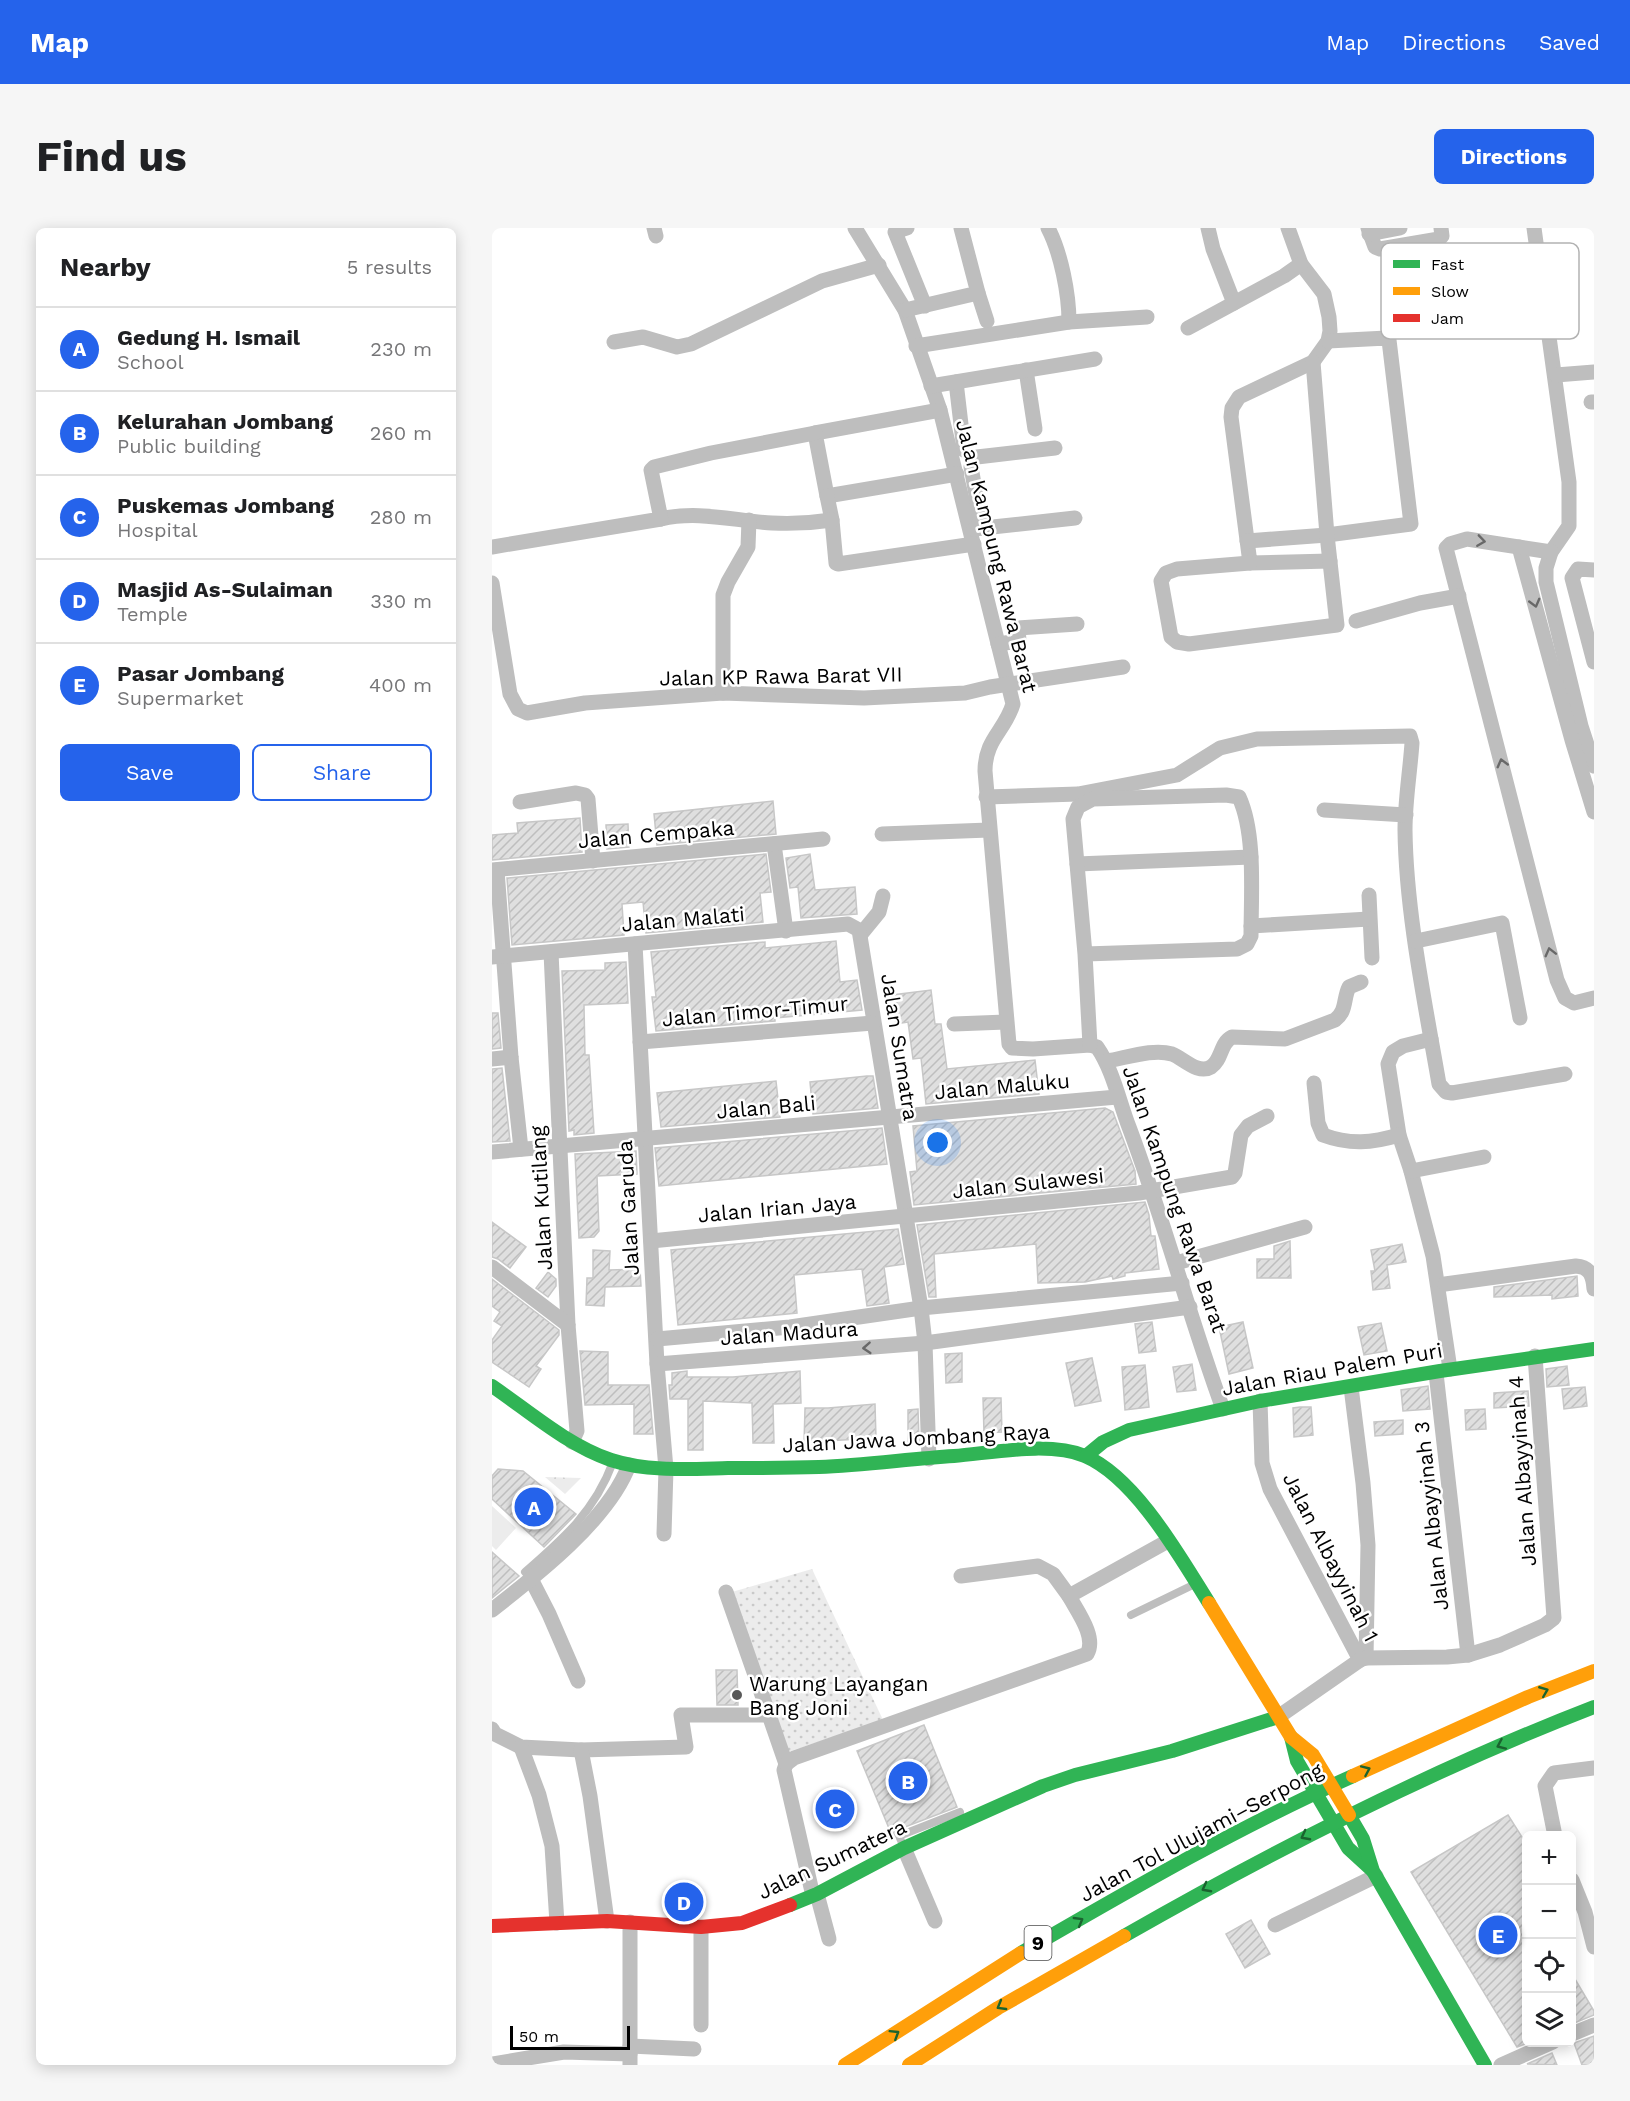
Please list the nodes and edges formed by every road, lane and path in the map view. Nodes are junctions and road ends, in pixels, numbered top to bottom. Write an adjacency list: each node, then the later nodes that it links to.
1 (855, 228): 15 (street, Jalan Kampung Rawa Barat)
2 (907, 228): 18 (street)
3 (961, 228): 16 (street)
4 (1048, 228): 22 (street)
5 (1208, 228): 17 (street)
6 (1288, 228): 14 (street)
7 (1400, 228): 10 (street)
8 (1441, 228): 11 (street)
9 (1534, 228): 12 (street)
10 (1369, 231): 13 (street)
11 (1415, 243)
12 (1536, 243)
13 (1381, 249)
14 (1301, 264): 17 (street); 27 (street)
15 (879, 265): 19 (street, Jalan Kampung Rawa Barat); 28 (street)
16 (978, 293): 18 (street); 21 (street)
17 (1234, 303): 23 (street)
18 (925, 306): 19 (street)
19 (905, 310): 29 (street, Jalan Kampung Rawa Barat)
20 (1147, 317): 22 (street)
21 (987, 321)
22 (1070, 322): 29 (street)
23 (1188, 328)
24 (1381, 338): 27 (street)
25 (1388, 339): 49 (street)
26 (1551, 339): 34 (street)
27 (1328, 341): 31 (street)
28 (614, 342)
29 (916, 346): 36 (street, Jalan Kampung Rawa Barat)
30 (1095, 359): 32 (street)
31 (1313, 362): 49 (street); 50 (street)
32 (1026, 370): 35 (street); 38 (street)
33 (1594, 372): 34 (street)
34 (1556, 375): 53 (street)
35 (952, 382): 36 (street); 41 (street)
36 (931, 386): 37 (street, Jalan Kampung Rawa Barat)
37 (940, 410): 39 (street); 42 (street, Jalan Kampung Rawa Barat)
38 (1035, 429)
39 (815, 433): 43 (street); 45 (street)
40 (1055, 448): 48 (street)
41 (964, 450)
42 (957, 474): 43 (street); 48 (street, Jalan Kampung Rawa Barat)
43 (826, 496): 47 (street)
44 (1075, 518): 48 (street)
45 (661, 519): 46 (street); 51 (street)
46 (749, 520): 47 (street); 65 (street)
47 (832, 520): 48 (street)
48 (975, 534): 61 (street, Jalan Kampung Rawa Barat)
49 (1327, 535): 50 (street); 54 (street)
50 (1247, 541): 55 (street)
51 (492, 547)
52 (1520, 547): 53 (street); 58 (street, one-way to 52); 70 (street, one-way to 70)
53 (1551, 552): 66 (street)
54 (1330, 561): 55 (street); 55 (street)
55 (1250, 563)
56 (1594, 570): 62 (street)
57 (492, 583): 65 (street, Jalan KP Rawa Barat VII)
58 (1459, 596): 59 (street); 93 (street, one-way to 58)
59 (1356, 621)
60 (1077, 624): 61 (street)
61 (998, 644): 64 (street, Jalan Kampung Rawa Barat)
62 (1594, 662)
63 (1123, 667): 64 (street, Jalan KP Rawa Barat VII)
64 (1008, 685): 65 (street, Jalan KP Rawa Barat VII); 67 (street, Jalan Kampung Rawa Barat)
65 (723, 693)
66 (1594, 766)
67 (986, 797): 71 (street); 72 (street, Jalan Kampung Rawa Barat)
68 (520, 802): 77 (street)
69 (1324, 810): 71 (street)
70 (1594, 812)
71 (1406, 815): 86 (street)
72 (989, 830): 73 (street); 95 (street, Jalan Kampung Rawa Barat)
73 (882, 834)
74 (823, 839): 75 (street, Jalan Cempaka)
75 (774, 844): 77 (street, Jalan Cempaka); 84 (street)
76 (1251, 857): 78 (street); 78 (street); 83 (street)
77 (593, 861): 79 (street, Jalan Cempaka)
78 (1077, 864): 89 (street)
79 (495, 870): 90 (street)
80 (1369, 895): 82 (street)
81 (883, 896): 85 (street)
82 (1369, 919): 83 (street); 91 (street)
83 (1251, 926): 89 (street)
84 (786, 931): 85 (street, Jalan Malati); 87 (street, Jalan Malati)
85 (861, 934): 96 (street, Jalan Sumatra)
86 (1416, 941): 94 (street); 98 (street)
87 (635, 944): 88 (street, Jalan Malati); 99 (street, Jalan Garuda)
88 (551, 952): 90 (street, Jalan Malati); 111 (street, Jalan Kutilang)
89 (1085, 954): 100 (street)
90 (498, 956): 101 (street)
91 (1372, 958)
92 (1361, 982): 103 (street)
93 (1594, 998)
94 (1520, 1018)
95 (1006, 1022): 97 (street); 100 (street, Jalan Kampung Rawa Barat)
96 (873, 1023): 99 (street, Jalan Timor-Timur); 108 (street, Jalan Sumatra)
97 (954, 1024)
98 (1431, 1039): 104 (street); 109 (street, Jalan Albayyinah 3)
99 (640, 1042): 110 (street, Jalan Garuda)
100 (1090, 1045): 103 (street, Jalan Kampung Rawa Barat)
101 (511, 1058): 102 (street); 112 (street)
102 (492, 1059)
103 (1107, 1061): 106 (street, Jalan Kampung Rawa Barat)
104 (1565, 1074)
105 (1314, 1083): 109 (street)
106 (1118, 1097): 108 (street, Jalan Maluku); 116 (street, Jalan Kampung Rawa Barat)
107 (1267, 1116): 116 (street)
108 (890, 1117): 110 (street, Jalan Bali); 117 (street, Jalan Sumatra)
109 (1399, 1135): 115 (street, Jalan Albayyinah 3)
110 (645, 1138): 111 (street, Jalan Bali); 119 (street, Jalan Garuda)
111 (560, 1146): 112 (street, Jalan Bali); 127 (street, Jalan Kutilang)
112 (521, 1149): 113 (street, Jalan Bali)
113 (492, 1152)
114 (1484, 1157): 115 (street)
115 (1411, 1171): 133 (street, Jalan Albayyinah 3)
116 (1153, 1191): 117 (street, Jalan Sulawesi); 120 (street, Jalan Kampung Rawa Barat)
117 (907, 1216): 119 (street, Jalan Irian Jaya); 126 (street, Jalan Sumatra)
118 (1305, 1227): 120 (street)
119 (651, 1241): 128 (street, Jalan Garuda)
120 (1176, 1263): 122 (street, Jalan Kampung Rawa Barat)
121 (492, 1267): 127 (street)
122 (1182, 1283): 125 (street, Jalan Kampung Rawa Barat); 126 (street)
123 (1445, 1284): 124 (street)
124 (1594, 1289)
125 (1190, 1307): 129 (street); 137 (street, Jalan Kampung Rawa Barat)
126 (921, 1308): 128 (street, Jalan Madura); 129 (street, Jalan Sumatra)
127 (568, 1325): 138 (street, Jalan Kutilang)
128 (657, 1339): 132 (street, Jalan Garuda)
129 (925, 1343): 132 (street, Jalan Madura, one-way to 132); 140 (street, Jalan Sumatra)
130 (1594, 1349): 131 (main road, Jalan Riau Palem Puri)
131 (1535, 1356): 133 (main road, Jalan Riau Palem Puri); 153 (street, Jalan Albayyinah 4)
132 (657, 1364): 143 (street, Jalan Garuda)
133 (1442, 1371): 135 (main road, Jalan Riau Palem Puri); 153 (street, Jalan Albayyinah 3)
134 (492, 1386): 138 (main road, Jalan Jawa Jombang Raya)
135 (1350, 1387): 136 (main road, Jalan Riau Palem Puri); 154 (street)
136 (1260, 1401): 137 (main road, Jalan Riau Palem Puri); 154 (street, Jalan Albayyinah 1)
137 (1223, 1409): 139 (main road, Jalan Riau Palem Puri)
138 (572, 1442): 141 (main road, Jalan Jawa Jombang Raya)
139 (1086, 1456): 140 (main road, Jalan Jawa Jombang Raya); 145 (main road, Jalan Jawa Jombang Raya)
140 (929, 1459): 143 (main road, Jalan Jawa Jombang Raya)
141 (613, 1461): 142 (main road, Jalan Jawa Jombang Raya); 147 (lane)
142 (629, 1465): 143 (main road, Jalan Jawa Jombang Raya); 147 (street)
143 (666, 1469): 144 (street, Jalan Garuda)
144 (664, 1534)
145 (1168, 1541): 148 (main road, Jalan Jawa Jombang Raya); 150 (street)
146 (961, 1576): 150 (street)
147 (531, 1579): 151 (street); 156 (street)
148 (1196, 1584): 152 (lane); 159 (main road, Jalan Jawa Jombang Raya)
149 (726, 1592): 158 (street)
150 (1069, 1596): 164 (street)
151 (492, 1610)
152 (1131, 1615)
153 (1468, 1655): 154 (street)
154 (1363, 1659): 159 (street)
155 (1594, 1671): 190 (main road, Jalan Tol Ulujami–Serpong / 9, one-way to 155)
156 (578, 1681)
157 (1594, 1707): 179 (main road, 9, one-way to 179)
158 (769, 1714): 163 (street); 164 (street)
159 (1278, 1717): 161 (main road, Jalan Jawa Jombang Raya); 167 (main road, Jalan Sumatera)
160 (492, 1729): 162 (street)
161 (1291, 1737): 168 (main road, Jalan Jawa Jombang Raya); 168 (main road, Jalan Jawa Jombang Raya)
162 (521, 1747): 163 (street); 174 (street)
163 (581, 1750): 171 (street)
164 (786, 1764): 170 (street)
165 (1594, 1768): 166 (street)
166 (1554, 1831)
167 (904, 1848): 170 (main road, Jalan Sumatera); 172 (street)
168 (1374, 1874): 175 (street); 188 (main road, Jalan Jawa Jombang Raya)
169 (1574, 1885): 180 (street)
170 (815, 1895): 177 (main road, Jalan Sumatera); 178 (street)
171 (607, 1921): 173 (main road, Jalan Sumatera); 174 (main road, Jalan Sumatera)
172 (935, 1921)
173 (630, 1922): 177 (main road, Jalan Sumatera); 187 (street)
174 (557, 1923): 176 (main road, Jalan Sumatera)
175 (1275, 1925)
176 (492, 1926)
177 (700, 1927): 181 (street)
178 (829, 1939)
179 (1117, 1942): 183 (main road); 191 (main road, 9, one-way to 191)
180 (1594, 1947)
181 (700, 2025)
182 (1594, 2025): 184 (street)
183 (995, 2026)
184 (1576, 2032)
185 (1543, 2047): 192 (street)
186 (694, 2049): 187 (street)
187 (630, 2055): 189 (street)
188 (1480, 2063)
189 (492, 2064)
190 (846, 2065)
191 (909, 2065)
192 (1500, 2065)

